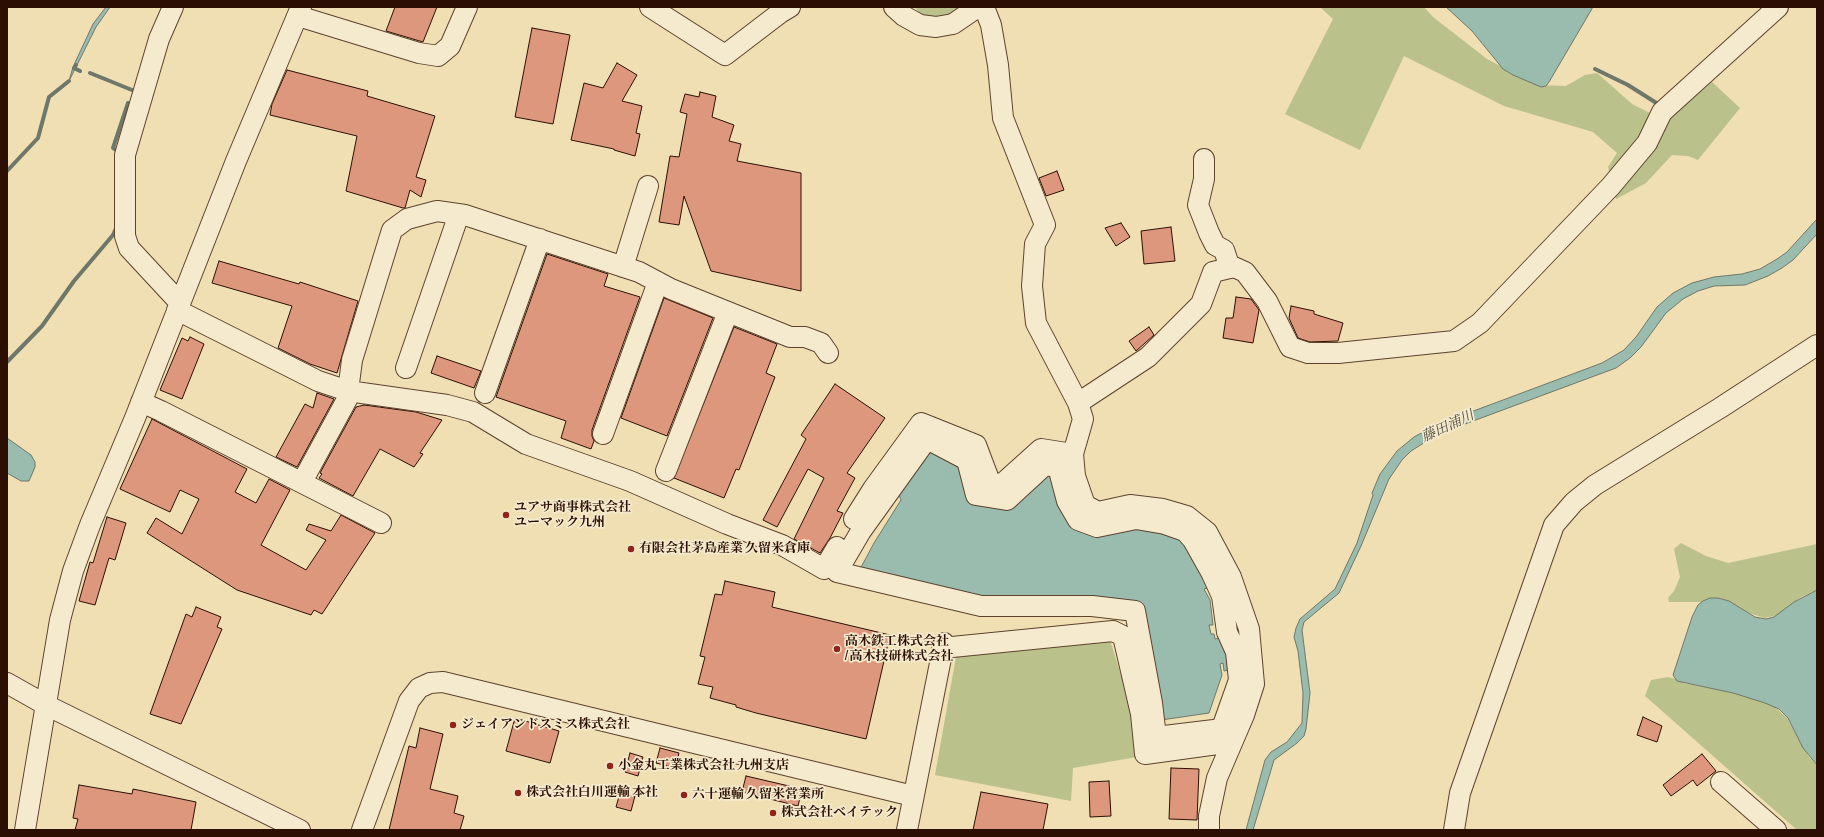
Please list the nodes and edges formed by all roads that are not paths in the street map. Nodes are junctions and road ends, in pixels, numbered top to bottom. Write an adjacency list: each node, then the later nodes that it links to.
1 (173, 7): 17 (street)
2 (467, 7): 9 (street)
3 (650, 7): 4 (street)
4 (790, 7)
5 (894, 7): 6 (street)
6 (978, 7)
7 (984, 7): 25 (street)
8 (1778, 7): 15 (street)
9 (300, 12): 17 (street)
10 (1204, 159): 15 (street)
11 (648, 186): 14 (street)
12 (458, 214): 13 (street); 21 (street); 22 (street)
13 (540, 239): 14 (street); 23 (street)
14 (623, 267): 16 (street)
15 (1230, 268): 25 (street)
16 (658, 282): 18 (street); 26 (street)
17 (178, 306): 22 (street); 24 (street)
18 (728, 312): 20 (street); 28 (street)
19 (1817, 345): 45 (street)
20 (828, 353)
21 (406, 368)
22 (350, 392): 27 (street); 29 (street)
23 (485, 393)
24 (141, 402): 29 (street); 35 (street)
25 (1078, 403): 27 (street)
26 (603, 434)
27 (1073, 454): 37 (street)
28 (666, 471)
29 (302, 482): 31 (street)
30 (897, 497): 32 (street)
31 (381, 523)
32 (851, 576): 36 (street); 36 (street)
33 (1227, 665): 36 (street)
34 (7, 683): 35 (street)
35 (46, 705): 40 (street); 41 (street)
36 (1155, 728)
37 (1232, 742): 39 (street); 44 (street)
38 (1721, 782): 46 (street)
39 (913, 796): 42 (street); 43 (street)
40 (25, 830)
41 (300, 830)
42 (362, 830)
43 (907, 830)
44 (1209, 830)
45 (1454, 830)
46 (1776, 830)

